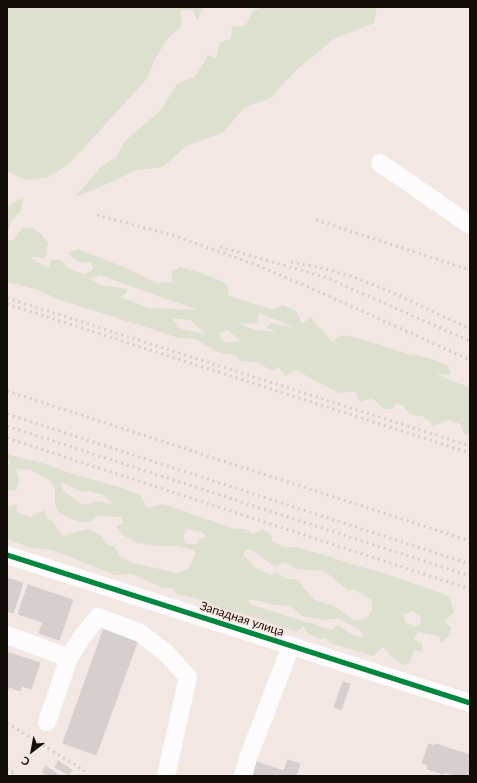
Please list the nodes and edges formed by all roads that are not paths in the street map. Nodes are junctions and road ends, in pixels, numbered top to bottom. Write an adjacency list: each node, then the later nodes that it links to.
1 (380, 163): 2 (street)
2 (470, 225)
3 (7, 555): 5 (street, Западная улица)
4 (7, 635): 6 (street)
5 (291, 646): 7 (street, Западная улица); 10 (street)
6 (69, 658): 8 (street); 9 (street)
7 (470, 702)
8 (47, 722)
9 (166, 776)
10 (243, 776)

